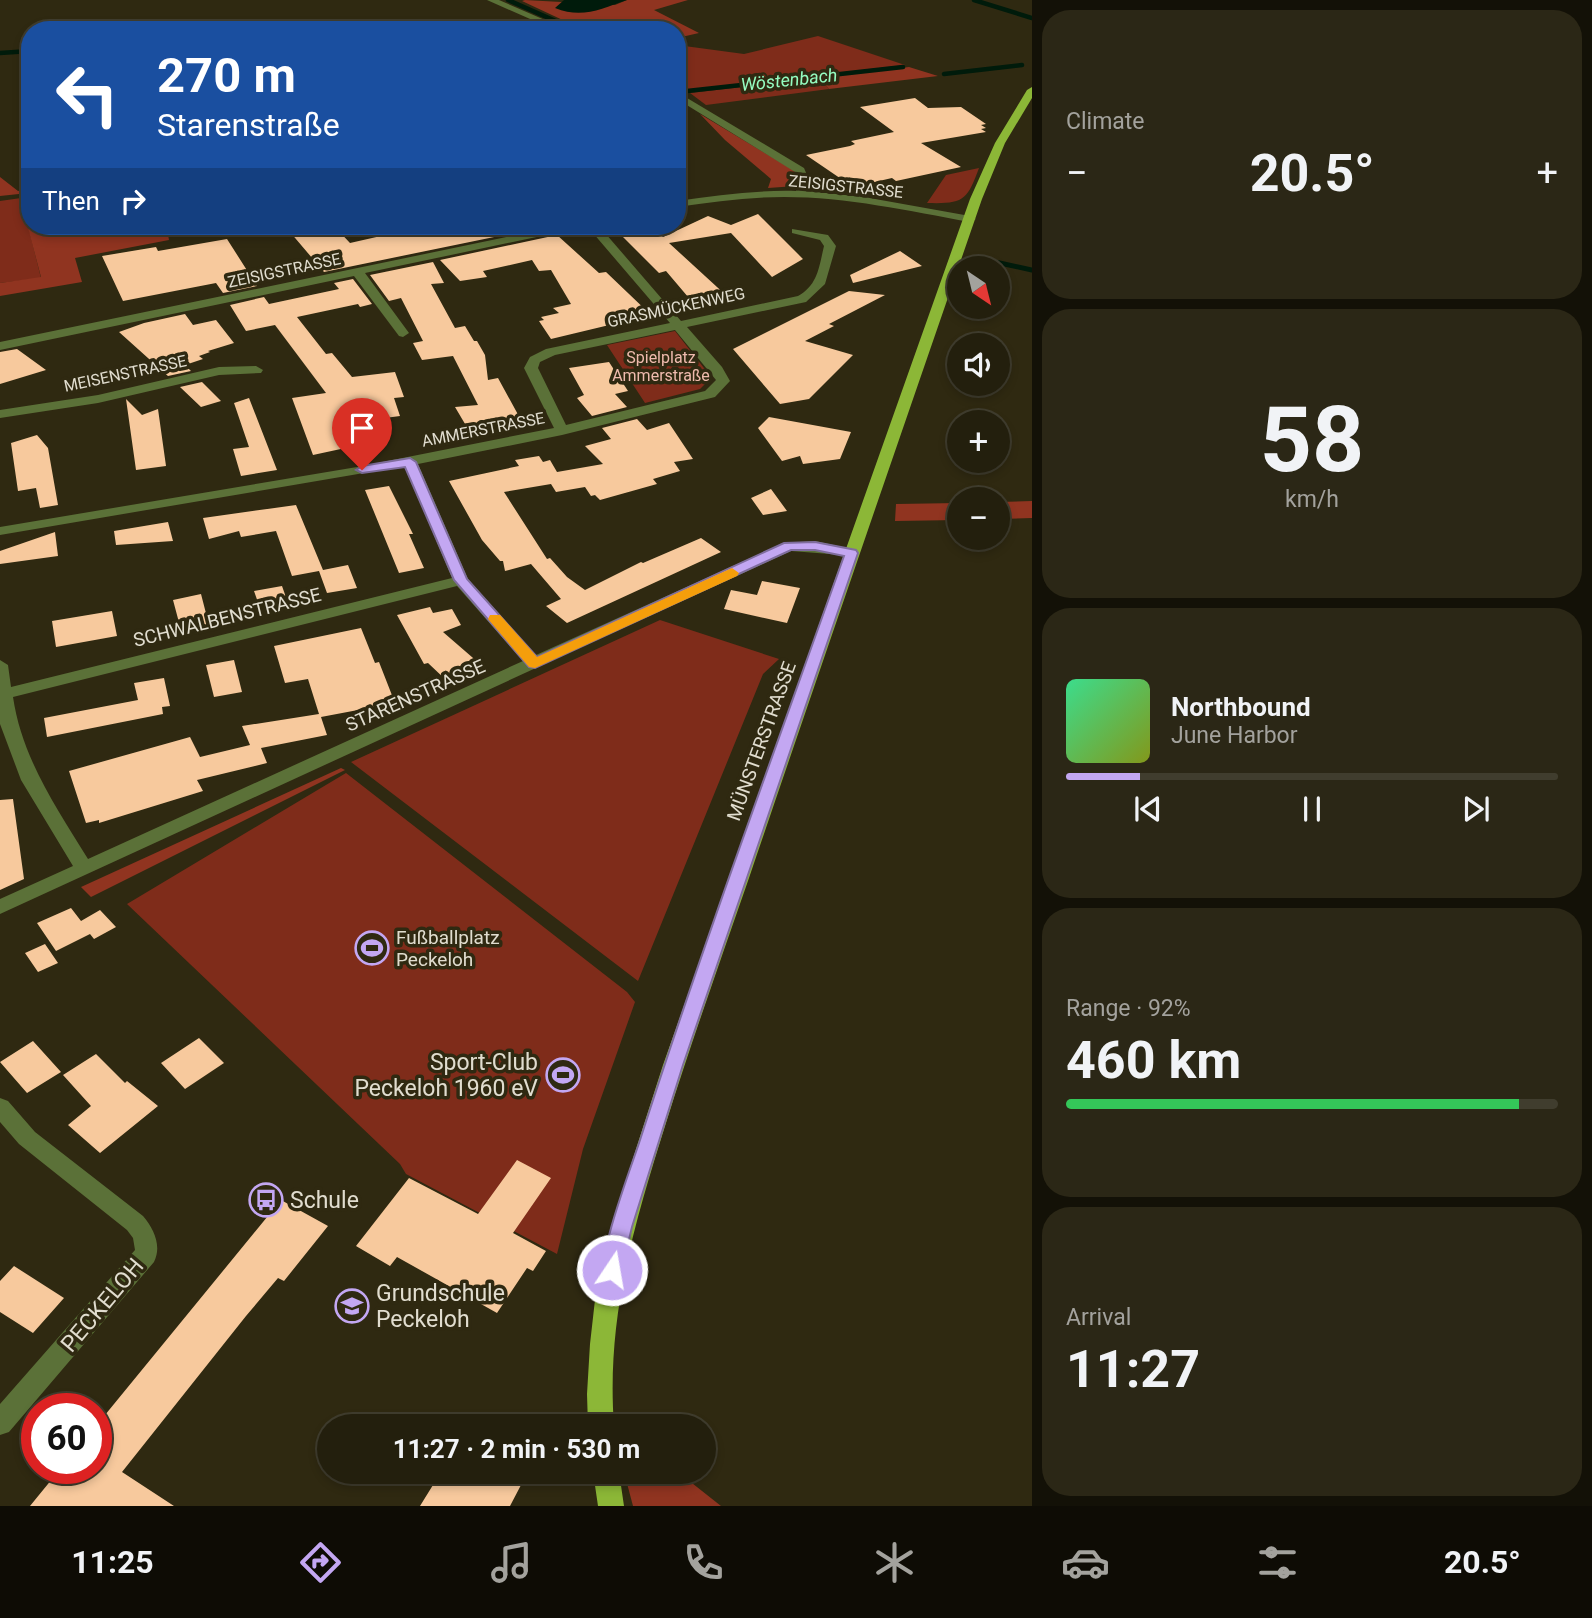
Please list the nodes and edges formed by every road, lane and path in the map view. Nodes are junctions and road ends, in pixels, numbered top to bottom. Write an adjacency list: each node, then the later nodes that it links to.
1 (491, 0): 2 (street)
2 (542, 21)
3 (1032, 90): 7 (main road, MÜNSTERSTRASSE)
4 (686, 100): 5 (street)
5 (800, 194): 6 (street, ZEISIGSTRASSE); 7 (street, ZEISIGSTRASSE)
6 (686, 203)
7 (970, 219): 20 (main road, MÜNSTERSTRASSE)
8 (796, 231): 12 (street, GRASMÜCKENWEG)
9 (531, 235): 11 (street, ZEISIGSTRASSE)
10 (601, 235): 12 (street, AMMERSTRASSE)
11 (357, 271): 13 (street); 14 (street, ZEISIGSTRASSE)
12 (678, 324): 17 (street, GRASMÜCKENWEG); 17 (street, AMMERSTRASSE)
13 (403, 333)
14 (0, 346)
15 (256, 370): 16 (street, MEISENSTRASSE)
16 (0, 414)
17 (562, 431): 18 (street, AMMERSTRASSE)
18 (410, 462): 19 (street, AMMERSTRASSE); 21 (street)
19 (0, 531)
20 (851, 553): 22 (street, STARENSTRASSE); 28 (main road, MÜNSTERSTRASSE)
21 (461, 580): 22 (street); 24 (street, SCHWALBENSTRASSE)
22 (535, 664): 25 (street, STARENSTRASSE)
23 (0, 665): 24 (street)
24 (3, 694): 25 (street)
25 (84, 868): 26 (street, STARENSTRASSE)
26 (0, 907)
27 (0, 1107): 29 (street, PECKELOH)
28 (600, 1414)
29 (0, 1423)
30 (608, 1484): 31 (main road)
31 (611, 1506)

